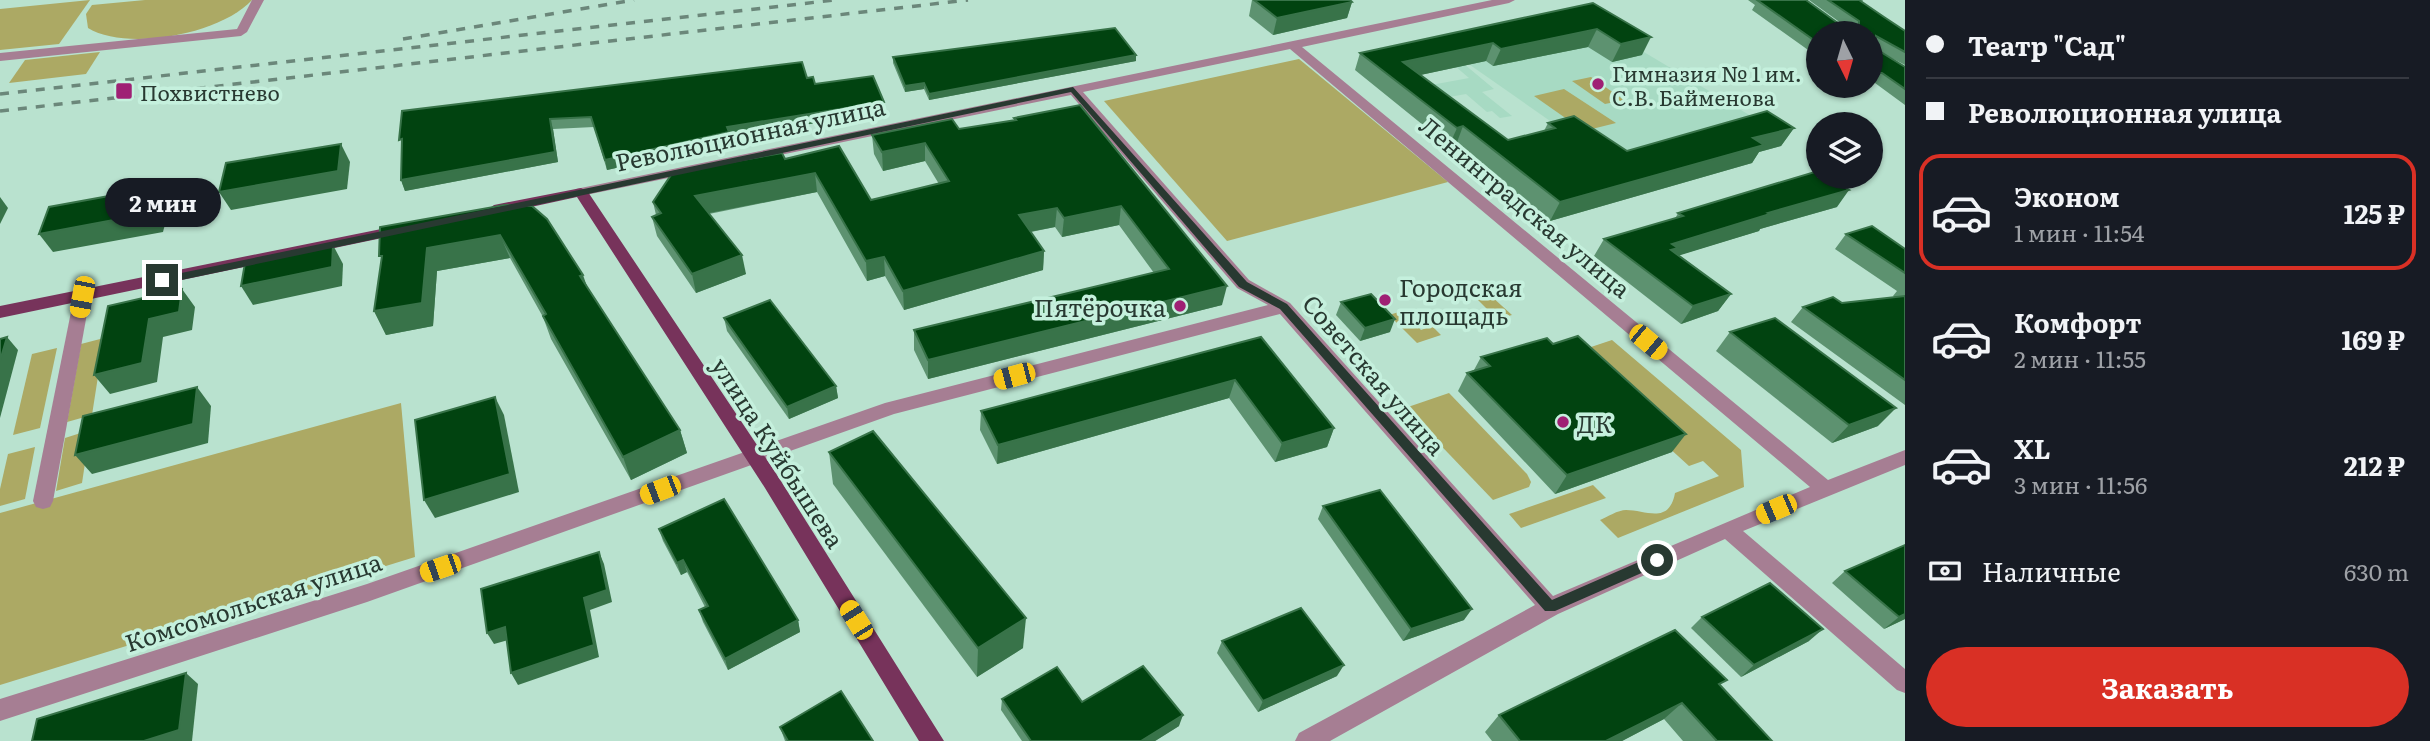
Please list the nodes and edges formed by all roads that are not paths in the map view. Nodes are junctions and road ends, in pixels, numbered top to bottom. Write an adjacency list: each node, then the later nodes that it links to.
1 (258, 0): 5 (street)
2 (1509, 0): 3 (street, Революционная улица)
3 (1497, 1): 4 (street, Революционная улица)
4 (1291, 44): 6 (street, Революционная улица); 15 (street, Ленинградская улица)
5 (0, 57)
6 (1073, 89): 7 (street, Революционная улица); 11 (street, Советская улица)
7 (581, 192): 8 (main road, Революционная улица); 13 (main road, улица Куйбышева)
8 (476, 214)
9 (412, 227): 10 (main road)
10 (82, 297): 12 (main road); 16 (street)
11 (1284, 307): 13 (street, Комсомольская улица); 18 (street, Советская улица)
12 (0, 312)
13 (754, 456): 20 (street, Комсомольская улица); 21 (main road, улица Куйбышева)
14 (1905, 457): 15 (street)
15 (1824, 488): 17 (street)
16 (43, 500)
17 (1727, 529): 18 (street); 19 (street)
18 (1550, 607): 22 (street)
19 (1905, 683)
20 (0, 710)
21 (932, 741)
22 (1307, 741)

